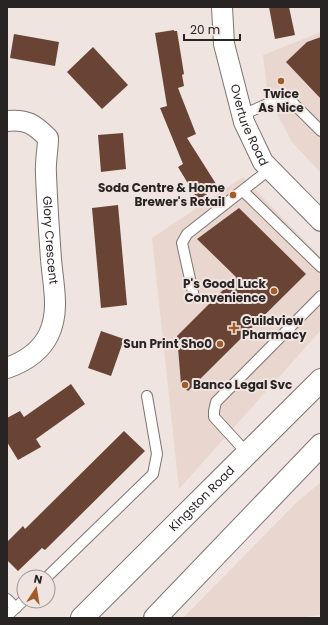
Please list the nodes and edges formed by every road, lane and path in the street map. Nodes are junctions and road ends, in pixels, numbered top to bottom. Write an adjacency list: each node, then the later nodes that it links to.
1 (222, 7): 2 (street, Overture Road)
2 (242, 115): 4 (lane); 5 (street, Overture Road)
3 (7, 121): 11 (street, Glory Crescent)
4 (321, 131)
5 (270, 169): 6 (lane); 7 (street, Overture Road)
6 (243, 191): 8 (lane); 10 (lane)
7 (321, 221)
8 (321, 267)
9 (321, 296): 15 (lane)
10 (194, 297)
11 (7, 368)
12 (321, 380): 15 (main road, Kingston Road)
13 (147, 396): 16 (lane)
14 (321, 445): 21 (main road)
15 (247, 453): 20 (main road, Kingston Road)
16 (55, 569)
17 (7, 599): 18 (lane)
18 (16, 608): 19 (lane)
19 (7, 616)
20 (82, 618)
21 (155, 618)

